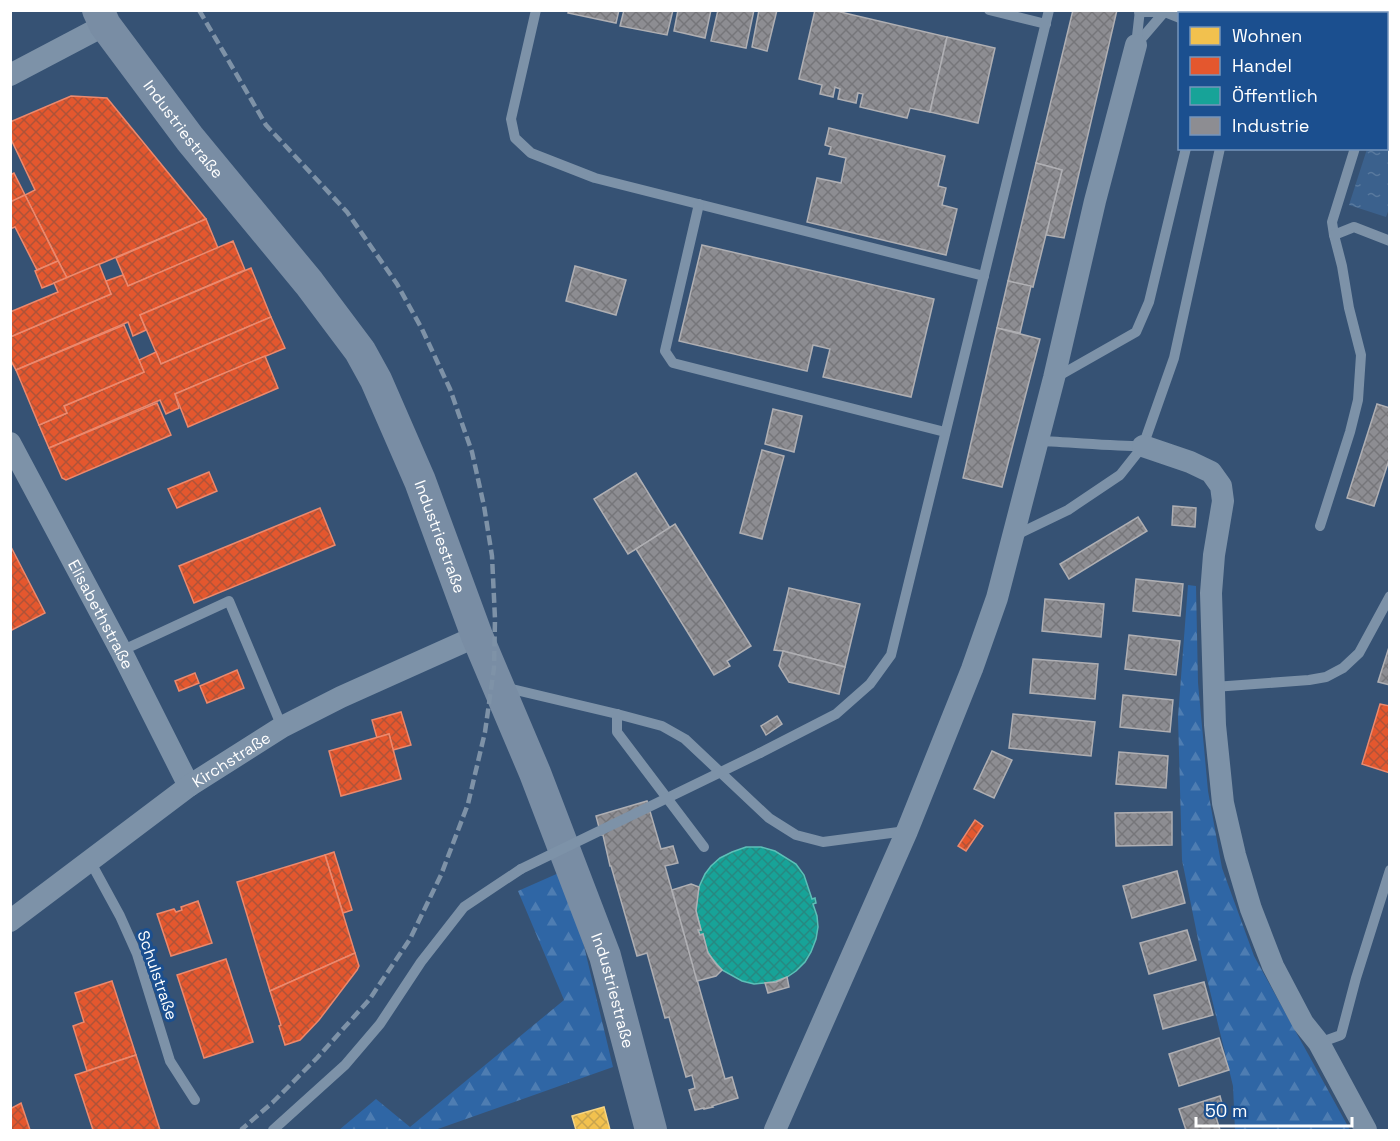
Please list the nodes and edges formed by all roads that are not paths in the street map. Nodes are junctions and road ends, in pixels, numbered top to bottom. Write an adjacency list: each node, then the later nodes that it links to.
1 (536, 10): 13 (lane)
2 (990, 10): 7 (lane)
3 (1049, 10): 7 (lane)
4 (1139, 11): 5 (lane); 8 (lane)
5 (1165, 11): 8 (lane)
6 (102, 18): 9 (street); 25 (main road, Industriestraße)
7 (1046, 24): 16 (lane)
8 (1136, 45): 17 (street)
9 (10, 75)
10 (1186, 150): 17 (lane)
11 (1220, 150): 21 (lane)
12 (1354, 150): 14 (lane)
13 (699, 204): 16 (lane); 18 (lane)
14 (1334, 235): 15 (lane); 22 (lane)
15 (1389, 241)
16 (984, 276): 18 (lane)
17 (1054, 378): 19 (street)
18 (945, 432): 39 (lane, bridge)
19 (1038, 441): 21 (lane); 23 (street)
20 (10, 442): 26 (street, Elisabethstraße)
21 (1143, 446): 23 (lane); 28 (street)
22 (1320, 526)
23 (1014, 536): 32 (street)
24 (1389, 596): 28 (lane)
25 (477, 636): 27 (main road, Industriestraße); 30 (street, Kirchstraße)
26 (120, 651): 30 (lane); 31 (street, Elisabethstraße)
27 (498, 685): 29 (lane); 40 (main road, Industriestraße)
28 (1214, 687): 37 (street)
29 (617, 714): 32 (lane); 33 (lane)
30 (282, 727): 31 (street, Kirchstraße)
31 (189, 786): 34 (street, Kirchstraße)
32 (907, 831): 41 (street)
33 (704, 847)
34 (90, 861): 36 (street, Kirchstraße); 38 (lane, Schulstraße)
35 (1389, 870): 37 (lane)
36 (10, 921)
37 (1319, 1043): 42 (street)
38 (195, 1100)
39 (273, 1131)
40 (651, 1131)
41 (775, 1131)
42 (1366, 1131)

